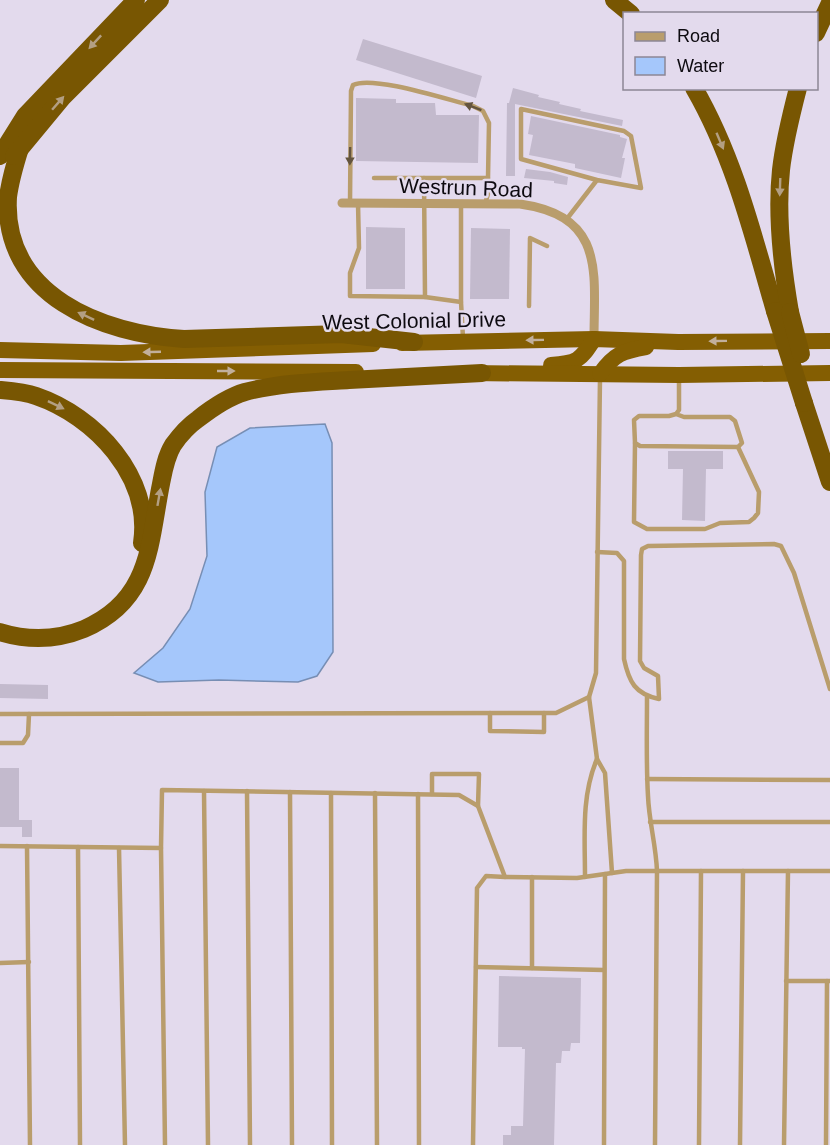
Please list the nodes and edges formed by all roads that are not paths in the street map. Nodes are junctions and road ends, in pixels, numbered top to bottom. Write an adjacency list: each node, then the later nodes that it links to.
1 (136, 0): 10 (highway, one-way to 10)
2 (160, 0): 9 (highway, one-way to 2)
3 (614, 0): 5 (highway)
4 (830, 3): 6 (highway)
5 (629, 12)
6 (818, 29)
7 (695, 90): 25 (highway, one-way to 25)
8 (798, 90): 25 (highway, one-way to 25)
9 (20, 148): 15 (highway); 29 (highway, one-way to 9)
10 (0, 156)
11 (374, 178): 12 (lane)
12 (424, 178): 13 (lane); 17 (lane)
13 (488, 178): 16 (lane, one-way to 16); 19 (lane)
14 (597, 180): 14 (lane); 20 (lane)
15 (0, 183)
16 (350, 203): 17 (street, Westrun Road); 22 (lane)
17 (424, 203): 18 (street, Westrun Road); 22 (lane)
18 (461, 204): 19 (street, Westrun Road); 23 (lane)
19 (485, 204): 20 (street, Westrun Road)
20 (566, 220): 26 (street, Westrun Road)
21 (547, 246): 24 (lane)
22 (425, 297): 23 (lane)
23 (461, 302): 27 (lane)
24 (529, 306)
25 (783, 311): 38 (highway, bridge)
26 (594, 339): 27 (highway, West Colonial Drive, one-way to 27); 30 (highway, West Colonial Drive); 33 (highway)
27 (463, 341): 29 (highway, West Colonial Drive)
28 (830, 341): 30 (highway, West Colonial Drive, one-way to 30)
29 (414, 342): 31 (highway, West Colonial Drive, one-way to 31)
30 (678, 342): 35 (highway)
31 (0, 350)
32 (0, 370): 33 (highway, one-way to 33)
33 (482, 373): 35 (highway); 46 (highway, one-way to 33)
34 (830, 373): 36 (highway)
35 (600, 374): 36 (highway); 44 (lane)
36 (680, 375): 39 (lane)
37 (0, 390): 45 (highway, one-way to 45)
38 (808, 404): 42 (highway); 43 (highway)
39 (676, 414): 40 (lane); 41 (lane)
40 (635, 443): 41 (lane); 41 (lane)
41 (738, 447)
42 (830, 471)
43 (830, 482)
44 (597, 552): 48 (lane); 49 (lane)
45 (0, 623)
46 (0, 632)
47 (830, 689): 49 (lane)
48 (589, 697): 51 (lane); 55 (lane)
49 (647, 697): 56 (lane)
50 (490, 713): 51 (lane); 51 (lane); 53 (lane)
51 (544, 713)
52 (0, 714): 53 (lane)
53 (30, 714): 54 (lane)
54 (0, 743)
55 (597, 759): 78 (lane); 82 (lane)
56 (647, 779): 57 (lane); 66 (lane)
57 (830, 780)
58 (204, 791): 59 (lane); 72 (lane); 94 (lane)
59 (247, 792): 60 (lane); 95 (lane)
60 (290, 792): 61 (lane); 96 (lane)
61 (331, 793): 62 (lane); 97 (lane)
62 (375, 793): 63 (lane); 98 (lane)
63 (418, 794): 64 (lane); 99 (lane)
64 (432, 794): 65 (lane); 65 (lane)
65 (478, 806): 80 (lane)
66 (650, 822): 67 (lane); 75 (lane)
67 (830, 822)
68 (0, 846): 69 (lane)
69 (27, 846): 70 (lane); 84 (lane)
70 (78, 847): 71 (lane); 91 (lane)
71 (119, 848): 72 (lane); 92 (lane)
72 (161, 848): 93 (lane)
73 (743, 870): 74 (lane); 76 (lane); 104 (lane)
74 (788, 870): 77 (lane); 88 (lane)
75 (657, 871): 76 (lane); 78 (lane); 102 (lane)
76 (701, 871): 103 (lane)
77 (830, 871)
78 (612, 873): 79 (lane)
79 (605, 874): 82 (lane); 87 (lane)
80 (505, 877): 81 (lane); 85 (lane)
81 (532, 877): 82 (lane); 86 (lane)
82 (585, 877)
83 (0, 963): 84 (lane)
84 (28, 963): 90 (lane)
85 (476, 967): 86 (lane); 100 (lane)
86 (531, 968): 87 (lane)
87 (604, 970): 101 (lane)
88 (786, 981): 89 (lane); 105 (lane)
89 (829, 981): 106 (lane)
90 (30, 1145)
91 (80, 1145)
92 (125, 1145)
93 (165, 1145)
94 (208, 1145)
95 (250, 1145)
96 (292, 1145)
97 (332, 1145)
98 (377, 1145)
99 (418, 1145)
100 (473, 1145)
101 (604, 1145)
102 (656, 1145)
103 (699, 1145)
104 (740, 1145)
105 (784, 1145)
106 (826, 1145)

